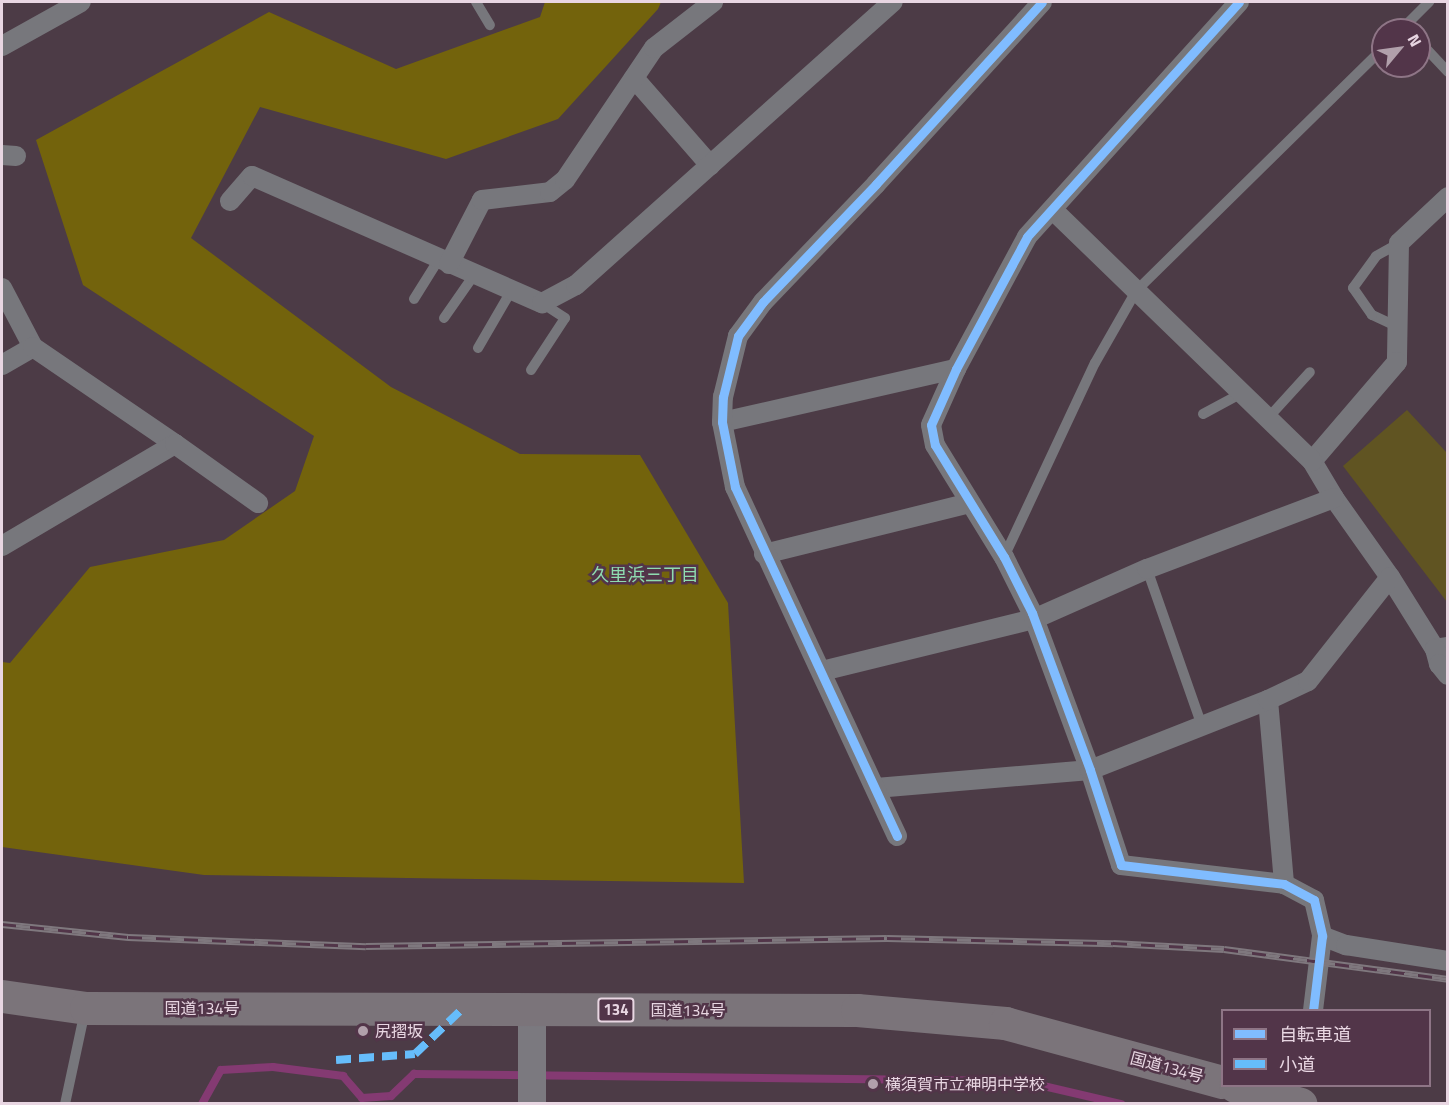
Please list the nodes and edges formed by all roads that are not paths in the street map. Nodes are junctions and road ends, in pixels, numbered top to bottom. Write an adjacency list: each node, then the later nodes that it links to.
1 (81, 2): 8 (street)
2 (476, 2): 10 (lane)
3 (713, 2): 15 (street)
4 (893, 2): 16 (street)
5 (1042, 2): 39 (street)
6 (1239, 2): 19 (street)
7 (1429, 2): 9 (lane)
8 (58, 7): 11 (street)
9 (1415, 18)
10 (490, 25)
11 (2, 46)
12 (1431, 53): 14 (lane)
13 (1371, 60): 25 (lane)
14 (1448, 72)
15 (634, 78): 16 (street); 21 (street)
16 (710, 165): 27 (street)
17 (1448, 197): 20 (street)
18 (230, 201): 21 (street)
19 (1053, 210): 25 (street); 33 (street)
20 (1399, 243): 29 (street); 29 (lane)
21 (444, 261): 22 (street); 26 (lane)
22 (474, 275): 24 (street); 28 (lane)
23 (2, 288): 30 (street)
24 (511, 291): 27 (street); 31 (lane)
25 (1136, 291): 36 (street); 47 (lane)
26 (414, 299)
27 (542, 303): 34 (lane)
28 (444, 318)
29 (1398, 327): 41 (street)
30 (33, 347): 32 (street); 40 (street)
31 (478, 348)
32 (2, 365)
33 (956, 369): 39 (street); 43 (street)
34 (531, 370)
35 (1310, 372): 38 (lane)
36 (1242, 393): 37 (lane); 38 (street)
37 (1203, 414)
38 (1268, 418): 41 (street)
39 (722, 422): 46 (street)
40 (175, 444): 44 (street); 45 (street)
41 (1312, 461): 42 (street)
42 (1334, 498): 48 (street); 49 (street)
43 (970, 502): 46 (street); 47 (street)
44 (258, 503)
45 (2, 546)
46 (764, 554): 52 (street)
47 (1004, 557): 50 (street)
48 (1147, 569): 50 (street); 55 (lane)
49 (1390, 577): 51 (street); 54 (street)
50 (1034, 619): 52 (street); 56 (street)
51 (1441, 648): 53 (street)
52 (822, 671): 57 (street)
53 (1448, 675)
54 (1268, 700): 55 (street); 59 (street)
55 (1202, 726): 56 (street)
56 (1090, 770): 57 (street); 59 (street)
57 (876, 788): 58 (street)
58 (897, 836)
59 (1284, 884): 60 (street)
60 (1322, 936): 61 (street); 64 (street)
61 (1448, 961)
62 (2, 996): 63 (highway, 国道134号 / 134)
63 (86, 1008): 65 (highway, 国道134号 / 134); 69 (lane)
64 (1313, 1009)
65 (532, 1017): 66 (highway, 国道134号 / 134); 70 (street)
66 (1221, 1082)
67 (1239, 1087): 71 (highway)
68 (1304, 1087): 71 (street)
69 (65, 1104)
70 (532, 1104)
71 (1301, 1104)

